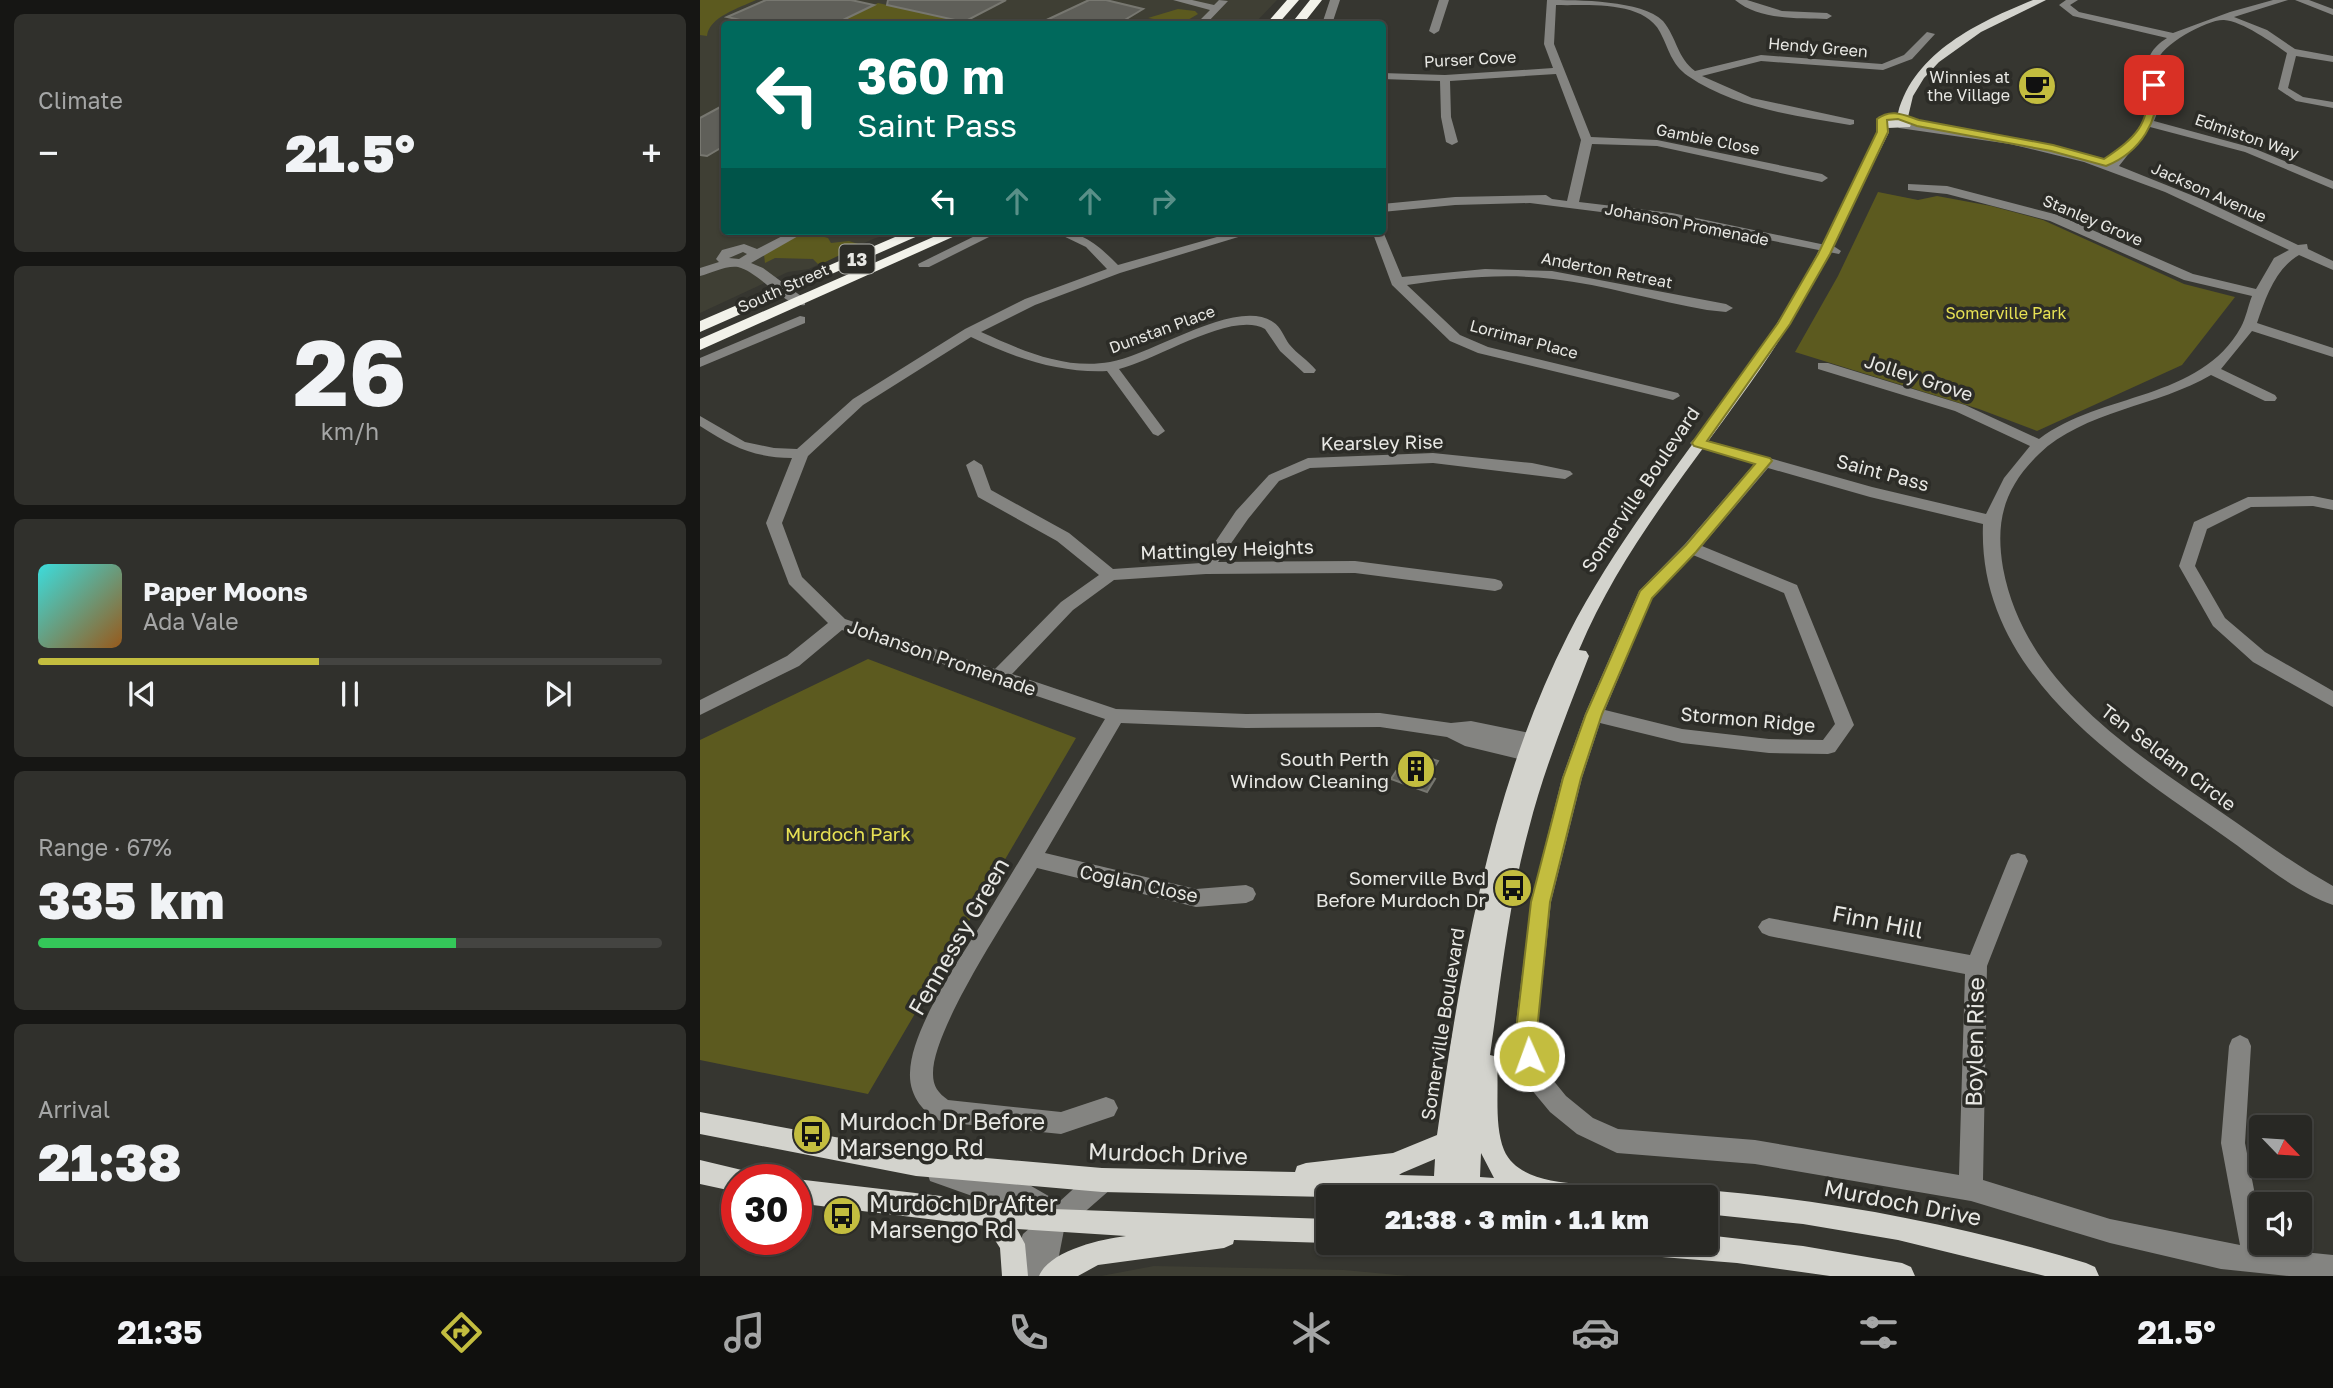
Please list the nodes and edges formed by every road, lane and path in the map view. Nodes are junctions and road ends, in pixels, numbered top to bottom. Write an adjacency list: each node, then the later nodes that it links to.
1 (1293, 0): 18 (highway)
2 (1316, 0): 19 (highway)
3 (1335, 0): 20 (street)
4 (1444, 0): 21 (street)
5 (1740, 0): 15 (street)
6 (2032, 0): 31 (main road, Somerville Boulevard)
7 (2041, 0): 31 (main road, Somerville Boulevard)
8 (2073, 0): 23 (street)
9 (2283, 0): 16 (street)
10 (2300, 0): 14 (street)
11 (1181, 1): 13 (street)
12 (1552, 1): 26 (street); 27 (street)
13 (1222, 2): 17 (street)
14 (2333, 12)
15 (1827, 16)
16 (2226, 17): 23 (street); 24 (street)
17 (1204, 21)
18 (1275, 21)
19 (1299, 21)
20 (1328, 21)
21 (1434, 31)
22 (1930, 34): 27 (street, Hendy Green)
23 (2173, 36): 33 (street)
24 (2292, 52): 25 (street); 30 (street)
25 (2333, 59)
26 (1560, 71): 29 (street, Purser Cove); 34 (street)
27 (1693, 75): 32 (street)
28 (1386, 76): 29 (street, Purser Cove)
29 (1445, 78): 35 (street)
30 (2333, 105)
31 (1898, 121): 36 (street, Jackson Avenue); 52 (main road, Somerville Boulevard)
32 (1850, 122)
33 (2149, 123): 36 (street); 39 (street, Edmiston Way)
34 (1587, 140): 38 (street, Gambie Close); 42 (street)
35 (1452, 142)
36 (2108, 165): 51 (street, Jackson Avenue)
37 (2333, 169): 39 (street)
38 (1822, 178)
39 (2319, 179): 40 (street, Edmiston Way)
40 (2333, 185)
41 (1912, 187): 60 (street, Stanley Grove)
42 (1568, 203): 43 (street, Johanson Promenade); 52 (street, Johanson Promenade)
43 (1386, 208)
44 (792, 235): 53 (street)
45 (914, 235): 59 (highway, South Street / 13)
46 (949, 235): 59 (highway, South Street / 13)
47 (986, 235): 54 (street)
48 (1069, 235): 56 (street)
49 (1229, 235): 56 (street, Johanson Promenade)
50 (1379, 235): 58 (street, Lorrimar Place)
51 (2306, 251): 55 (street, Jackson Avenue); 60 (street, Ten Seldam Circle)
52 (1829, 252): 77 (main road, Somerville Boulevard)
53 (740, 258): 57 (street); 59 (street)
54 (924, 264)
55 (2333, 264)
56 (1115, 271): 65 (street, Johanson Promenade)
57 (700, 272)
58 (1397, 282): 61 (street, Anderton Retreat); 73 (street, Lorrimar Place)
59 (796, 294): 64 (highway, South Street / 13); 66 (highway, South Street / 13)
60 (2258, 294): 63 (street, Ten Seldam Circle)
61 (1726, 308)
62 (800, 320): 68 (street)
63 (2249, 325): 67 (street); 71 (street, Ten Seldam Circle)
64 (700, 327)
65 (970, 332): 70 (street, Dunstan Place); 79 (street, Johanson Promenade)
66 (700, 345)
67 (2333, 353)
68 (700, 363)
69 (1823, 366): 78 (street, Jolley Grove)
70 (1111, 367): 72 (street, Dunstan Place); 76 (street)
71 (2210, 369): 74 (street); 78 (street, Ten Seldam Circle)
72 (1309, 370)
73 (1673, 396)
74 (2270, 398)
75 (700, 420): 79 (street)
76 (1158, 431)
77 (1706, 440): 80 (street, Saint Pass); 95 (main road, Somerville Boulevard)
78 (2039, 445): 84 (street, Ten Seldam Circle)
79 (801, 454): 89 (street, Johanson Promenade)
80 (1765, 461): 84 (street, Saint Pass); 85 (street)
81 (974, 465): 87 (street)
82 (1564, 474): 86 (street, Kearsley Rise)
83 (2333, 505): 91 (street)
84 (1992, 521): 99 (street, Ten Seldam Circle)
85 (1691, 548): 93 (street); 93 (street, Stormon Ridge)
86 (1206, 568): 87 (street, Mattingley Heights); 88 (street, Mattingley Heights)
87 (1110, 575): 90 (street)
88 (1495, 585)
89 (839, 623): 90 (street, Johanson Promenade); 92 (street)
90 (999, 676): 94 (street, Johanson Promenade)
91 (2330, 694)
92 (700, 708)
93 (1594, 714): 116 (street)
94 (1116, 716): 95 (street, Johanson Promenade); 96 (street, Fennessy Green)
95 (1536, 749): 102 (main road, Somerville Boulevard); 106 (main road, Somerville Boulevard)
96 (1033, 859): 98 (street, Coglan Close); 104 (street, Fennessy Green)
97 (2018, 861): 101 (street, Boylen Rise)
98 (1246, 894)
99 (2333, 896)
100 (1769, 927): 101 (street, Finn Hill)
101 (1976, 965): 116 (street, Boylen Rise)
102 (1482, 1026): 113 (main road, Somerville Boulevard); 114 (main road)
103 (2240, 1046): 124 (street)
104 (1106, 1108)
105 (700, 1124): 107 (main road, Murdoch Drive)
106 (1448, 1142): 111 (main road); 112 (main road, Somerville Boulevard)
107 (916, 1164): 110 (main road, Murdoch Drive); 120 (street)
108 (700, 1172): 109 (main road)
109 (721, 1177)
110 (1102, 1180): 111 (main road, Murdoch Drive); 120 (street)
111 (1189, 1182): 115 (main road, Murdoch Drive)
112 (1455, 1185)
113 (1457, 1185)
114 (1522, 1185)
115 (1316, 1187)
116 (1971, 1189): 124 (street)
117 (812, 1193): 119 (main road)
118 (1718, 1203): 131 (main road, Murdoch Drive)
119 (994, 1216): 120 (main road); 126 (main road)
120 (1053, 1221): 121 (main road); 127 (street); 128 (street)
121 (1258, 1229): 122 (main road); 129 (main road)
122 (1316, 1231)
123 (1718, 1247): 130 (main road)
124 (2255, 1260): 125 (street)
125 (2333, 1268)
126 (1015, 1276)
127 (1020, 1276)
128 (1042, 1276)
129 (1052, 1276)
130 (1902, 1276)
131 (2086, 1276)

